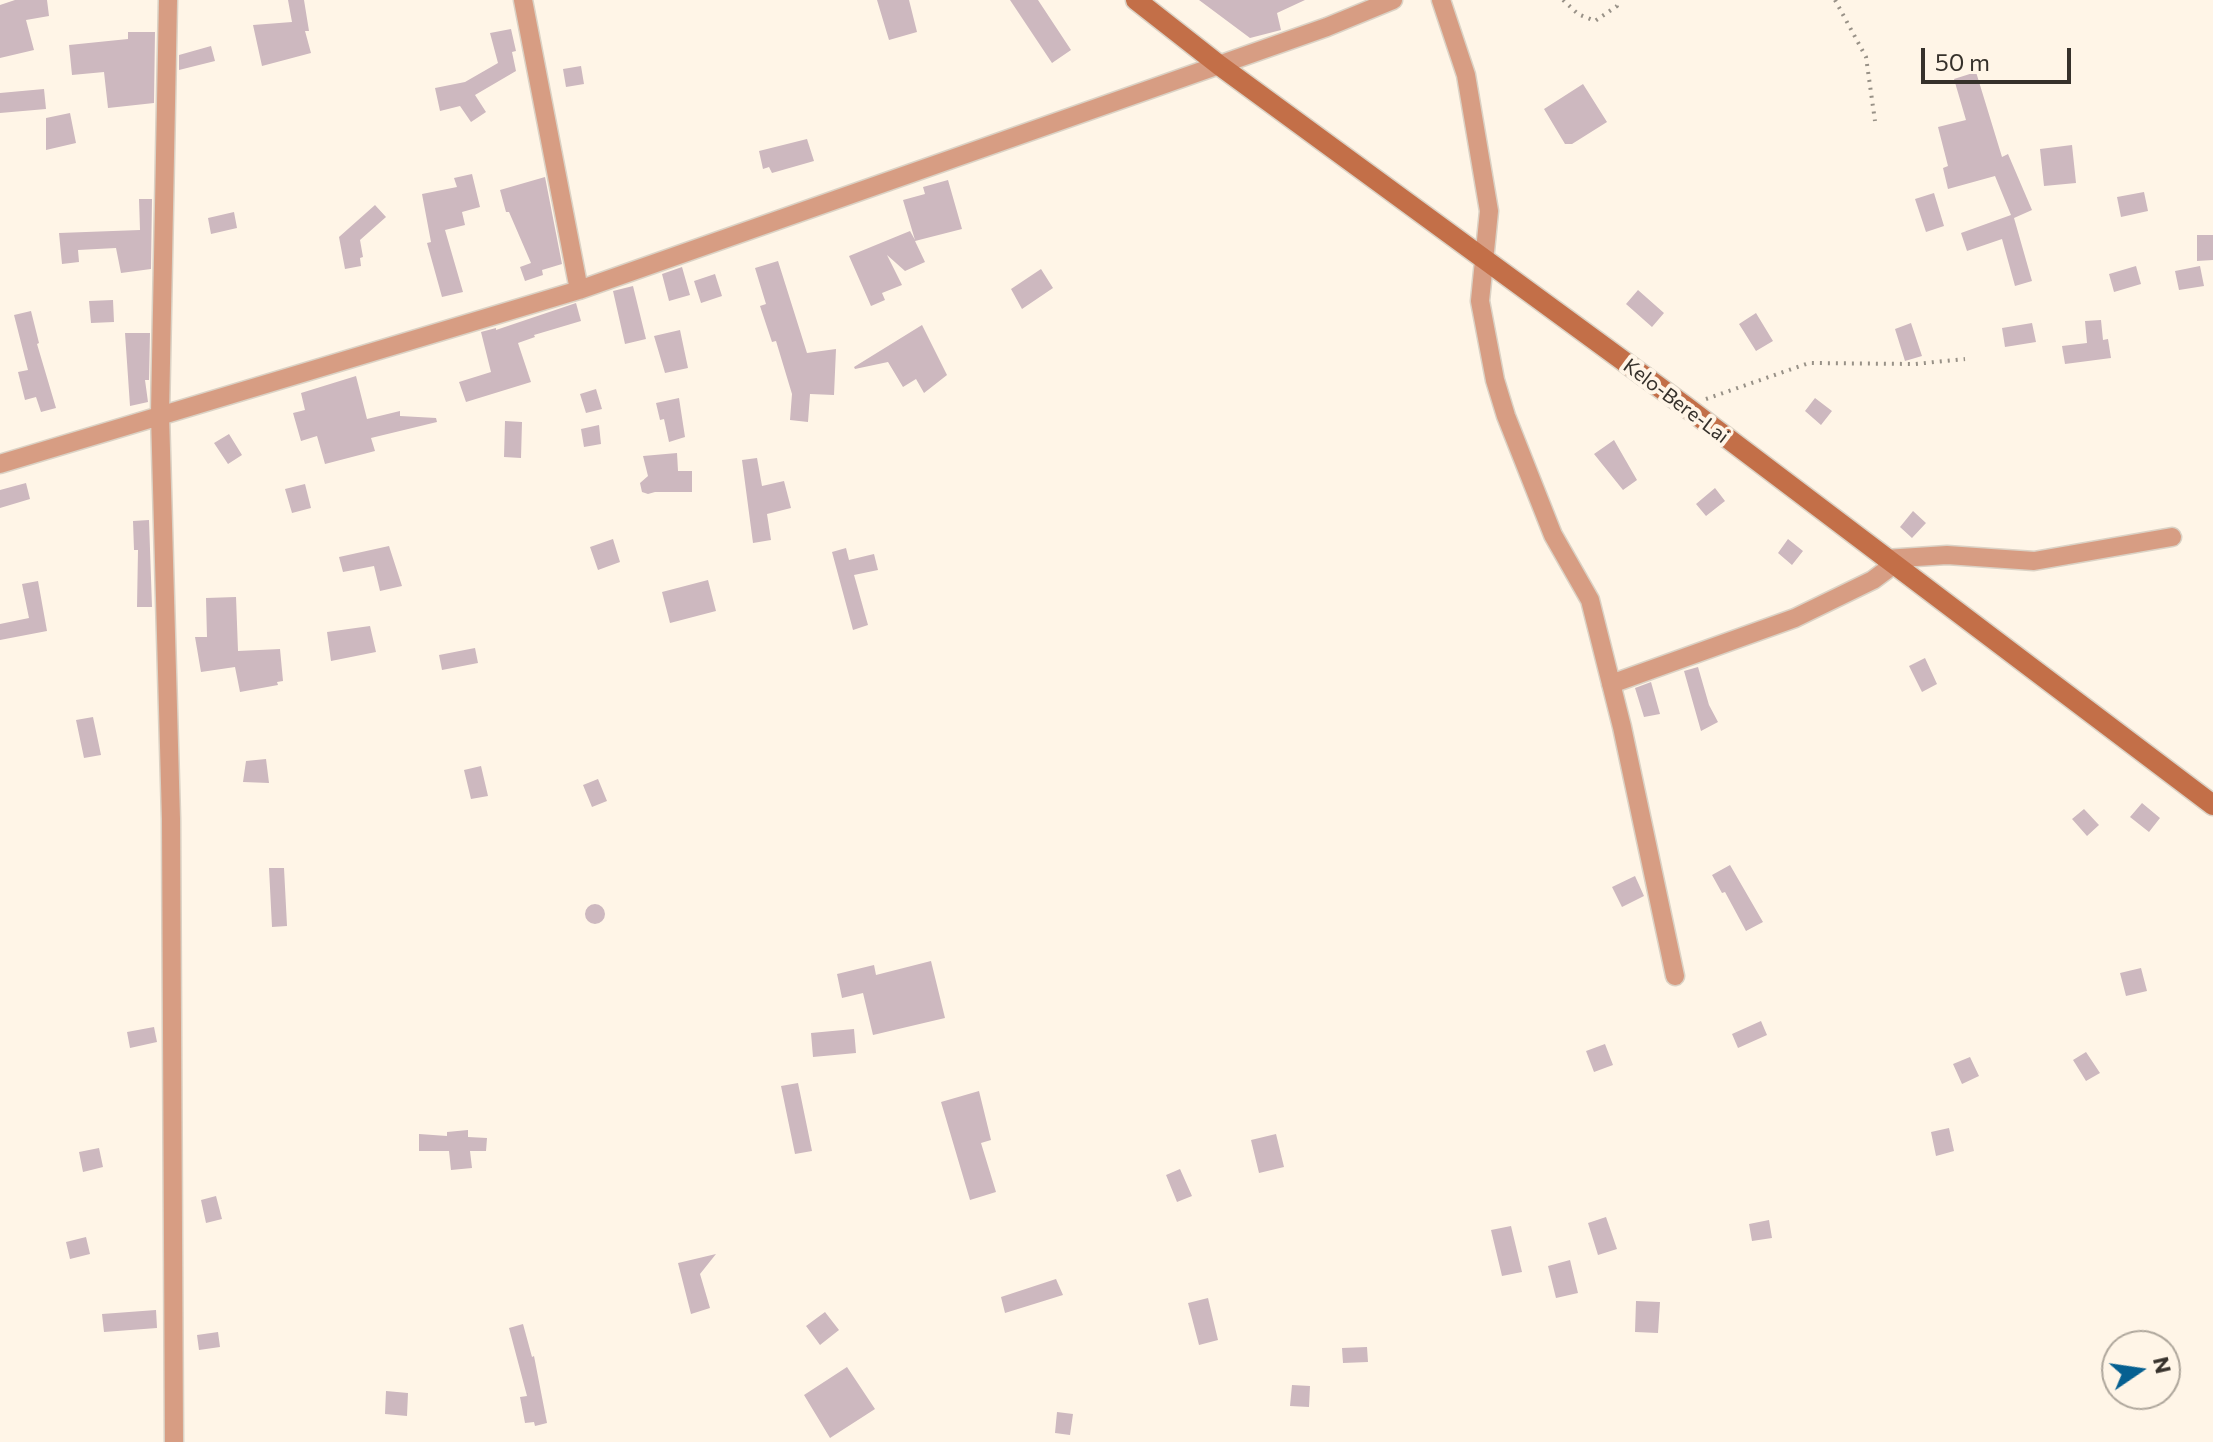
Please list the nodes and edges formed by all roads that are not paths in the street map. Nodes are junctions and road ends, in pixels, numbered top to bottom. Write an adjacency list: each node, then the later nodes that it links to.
1 (168, 0): 9 (street)
2 (523, 0): 8 (street)
3 (1136, 0): 6 (main road, Kelo-Bere-Lai)
4 (1393, 0): 6 (street)
5 (1441, 0): 7 (street)
6 (1219, 65): 7 (main road, Kelo-Bere-Lai); 8 (street)
7 (1484, 259): 12 (main road, Kelo-Bere-Lai); 13 (street)
8 (579, 290): 9 (street)
9 (160, 414): 10 (street); 16 (street)
10 (0, 464)
11 (2172, 537): 12 (street)
12 (1889, 562): 13 (street); 14 (main road, Kelo-Bere-Lai)
13 (1611, 684): 15 (street)
14 (2213, 805)
15 (1675, 976)
16 (174, 1442)

